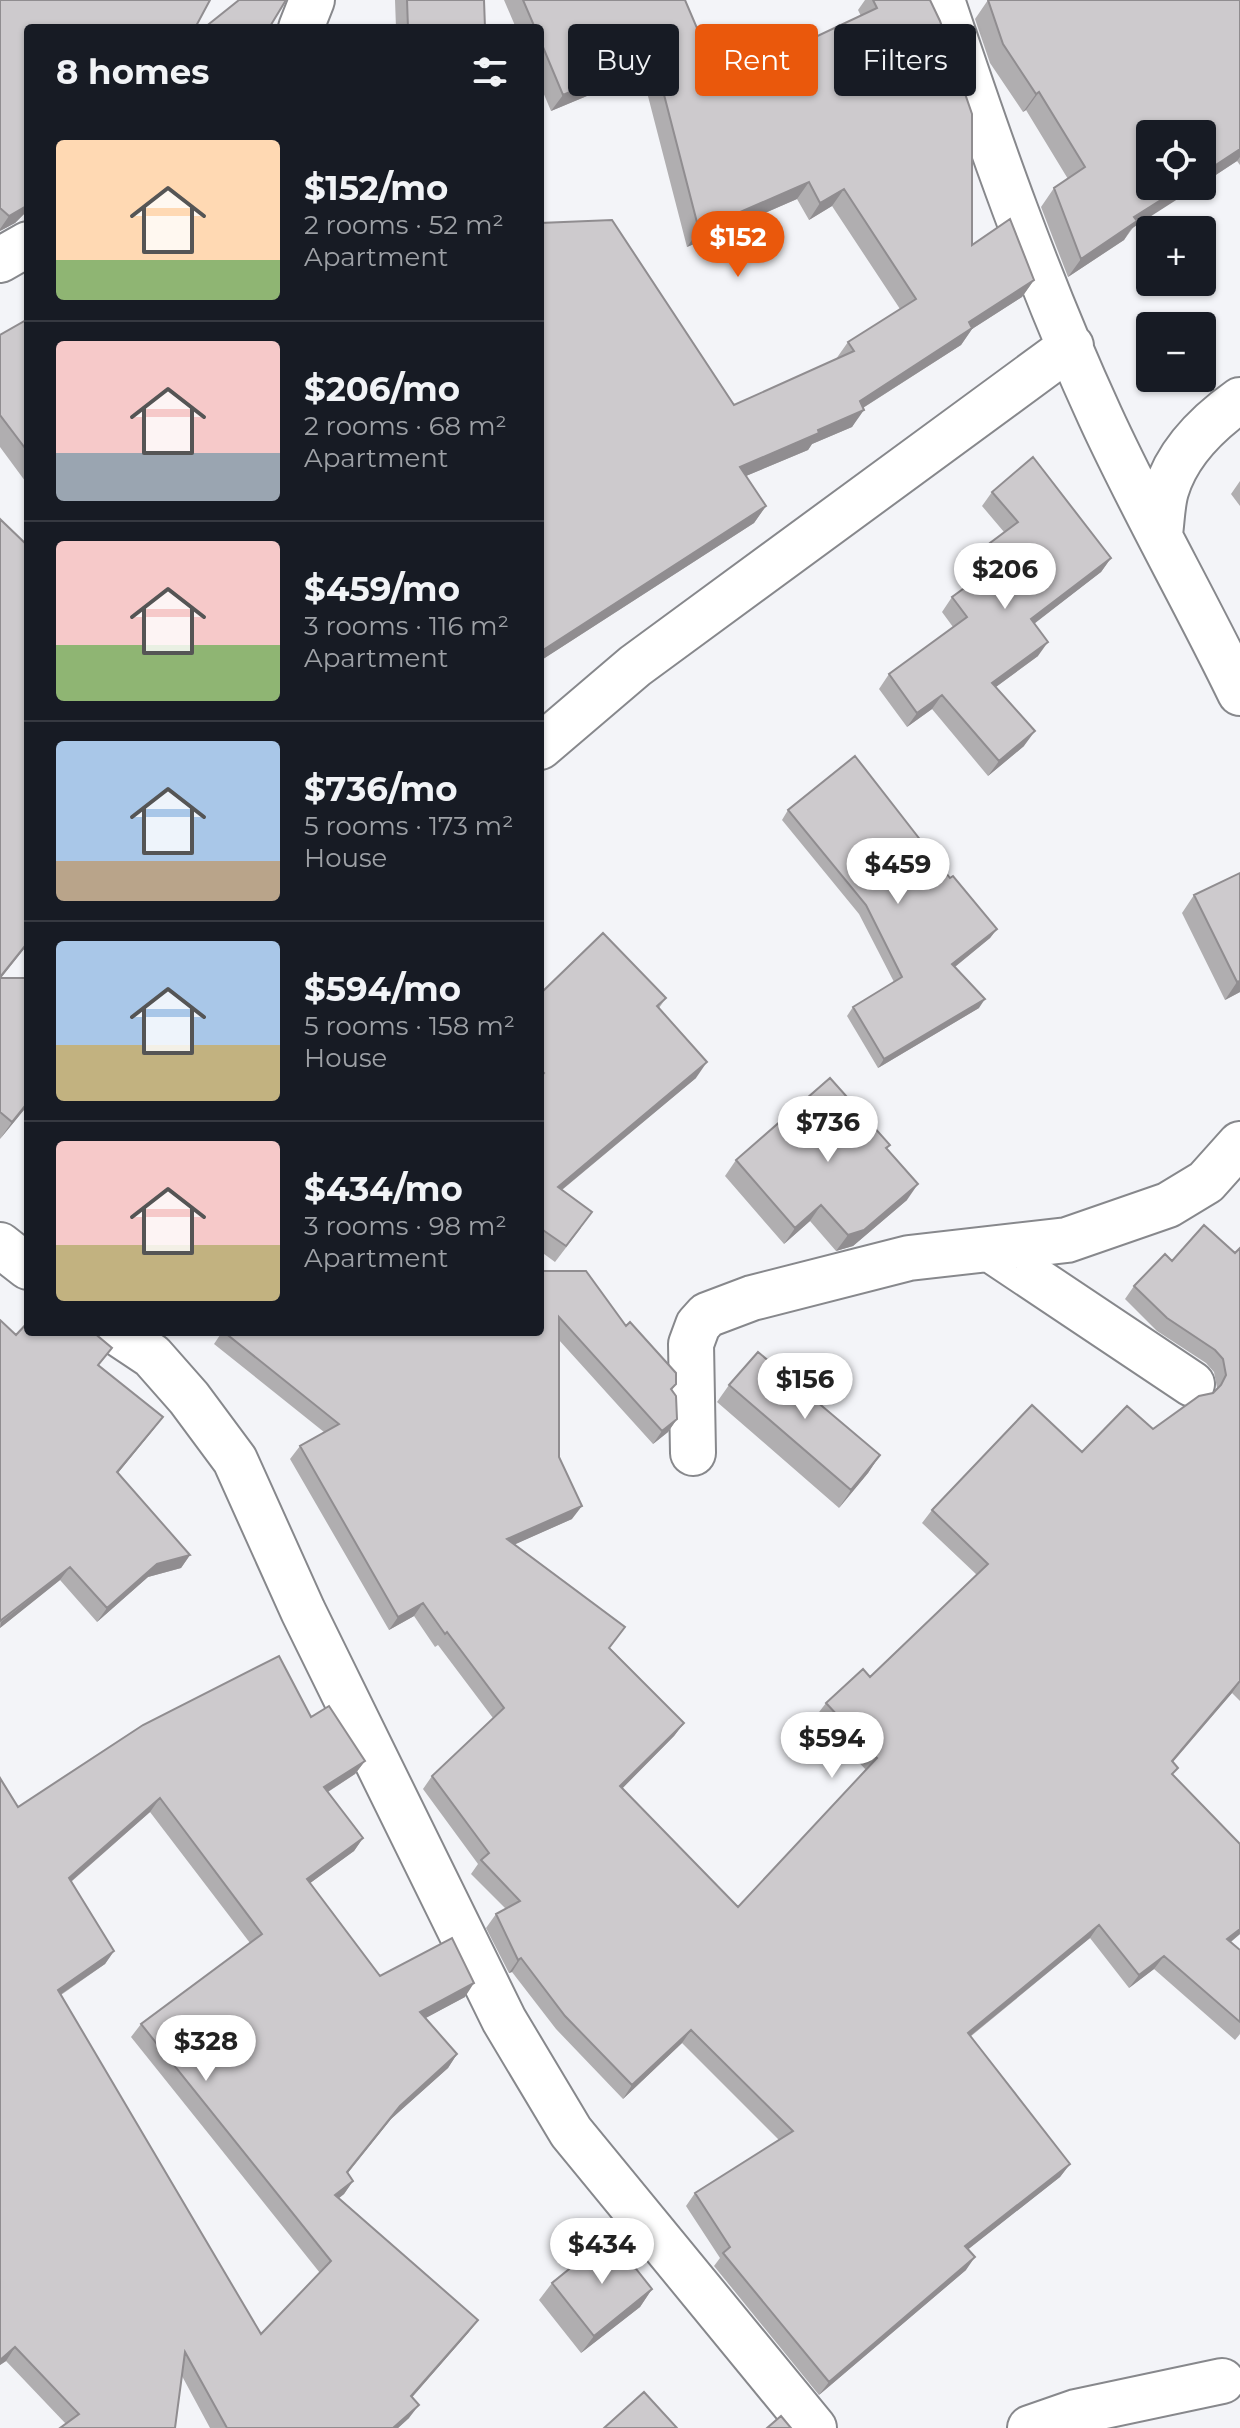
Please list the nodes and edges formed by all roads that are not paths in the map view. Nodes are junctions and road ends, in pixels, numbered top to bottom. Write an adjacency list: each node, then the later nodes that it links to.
1 (312, 0): 3 (street)
2 (942, 0): 6 (street)
3 (303, 24)
4 (24, 246): 5 (street)
5 (0, 260)
6 (1071, 346): 8 (street); 10 (street)
7 (1240, 400): 8 (street)
8 (1160, 534): 9 (street)
9 (1240, 693)
10 (544, 744)
11 (1240, 1144): 13 (street)
12 (0, 1245): 14 (street)
13 (990, 1249): 17 (street); 18 (street)
14 (24, 1264)
15 (130, 1336): 16 (street)
16 (158, 1344): 20 (street)
17 (1192, 1384)
18 (693, 1453)
19 (1222, 2381): 21 (street)
20 (814, 2428)
21 (1030, 2428)

